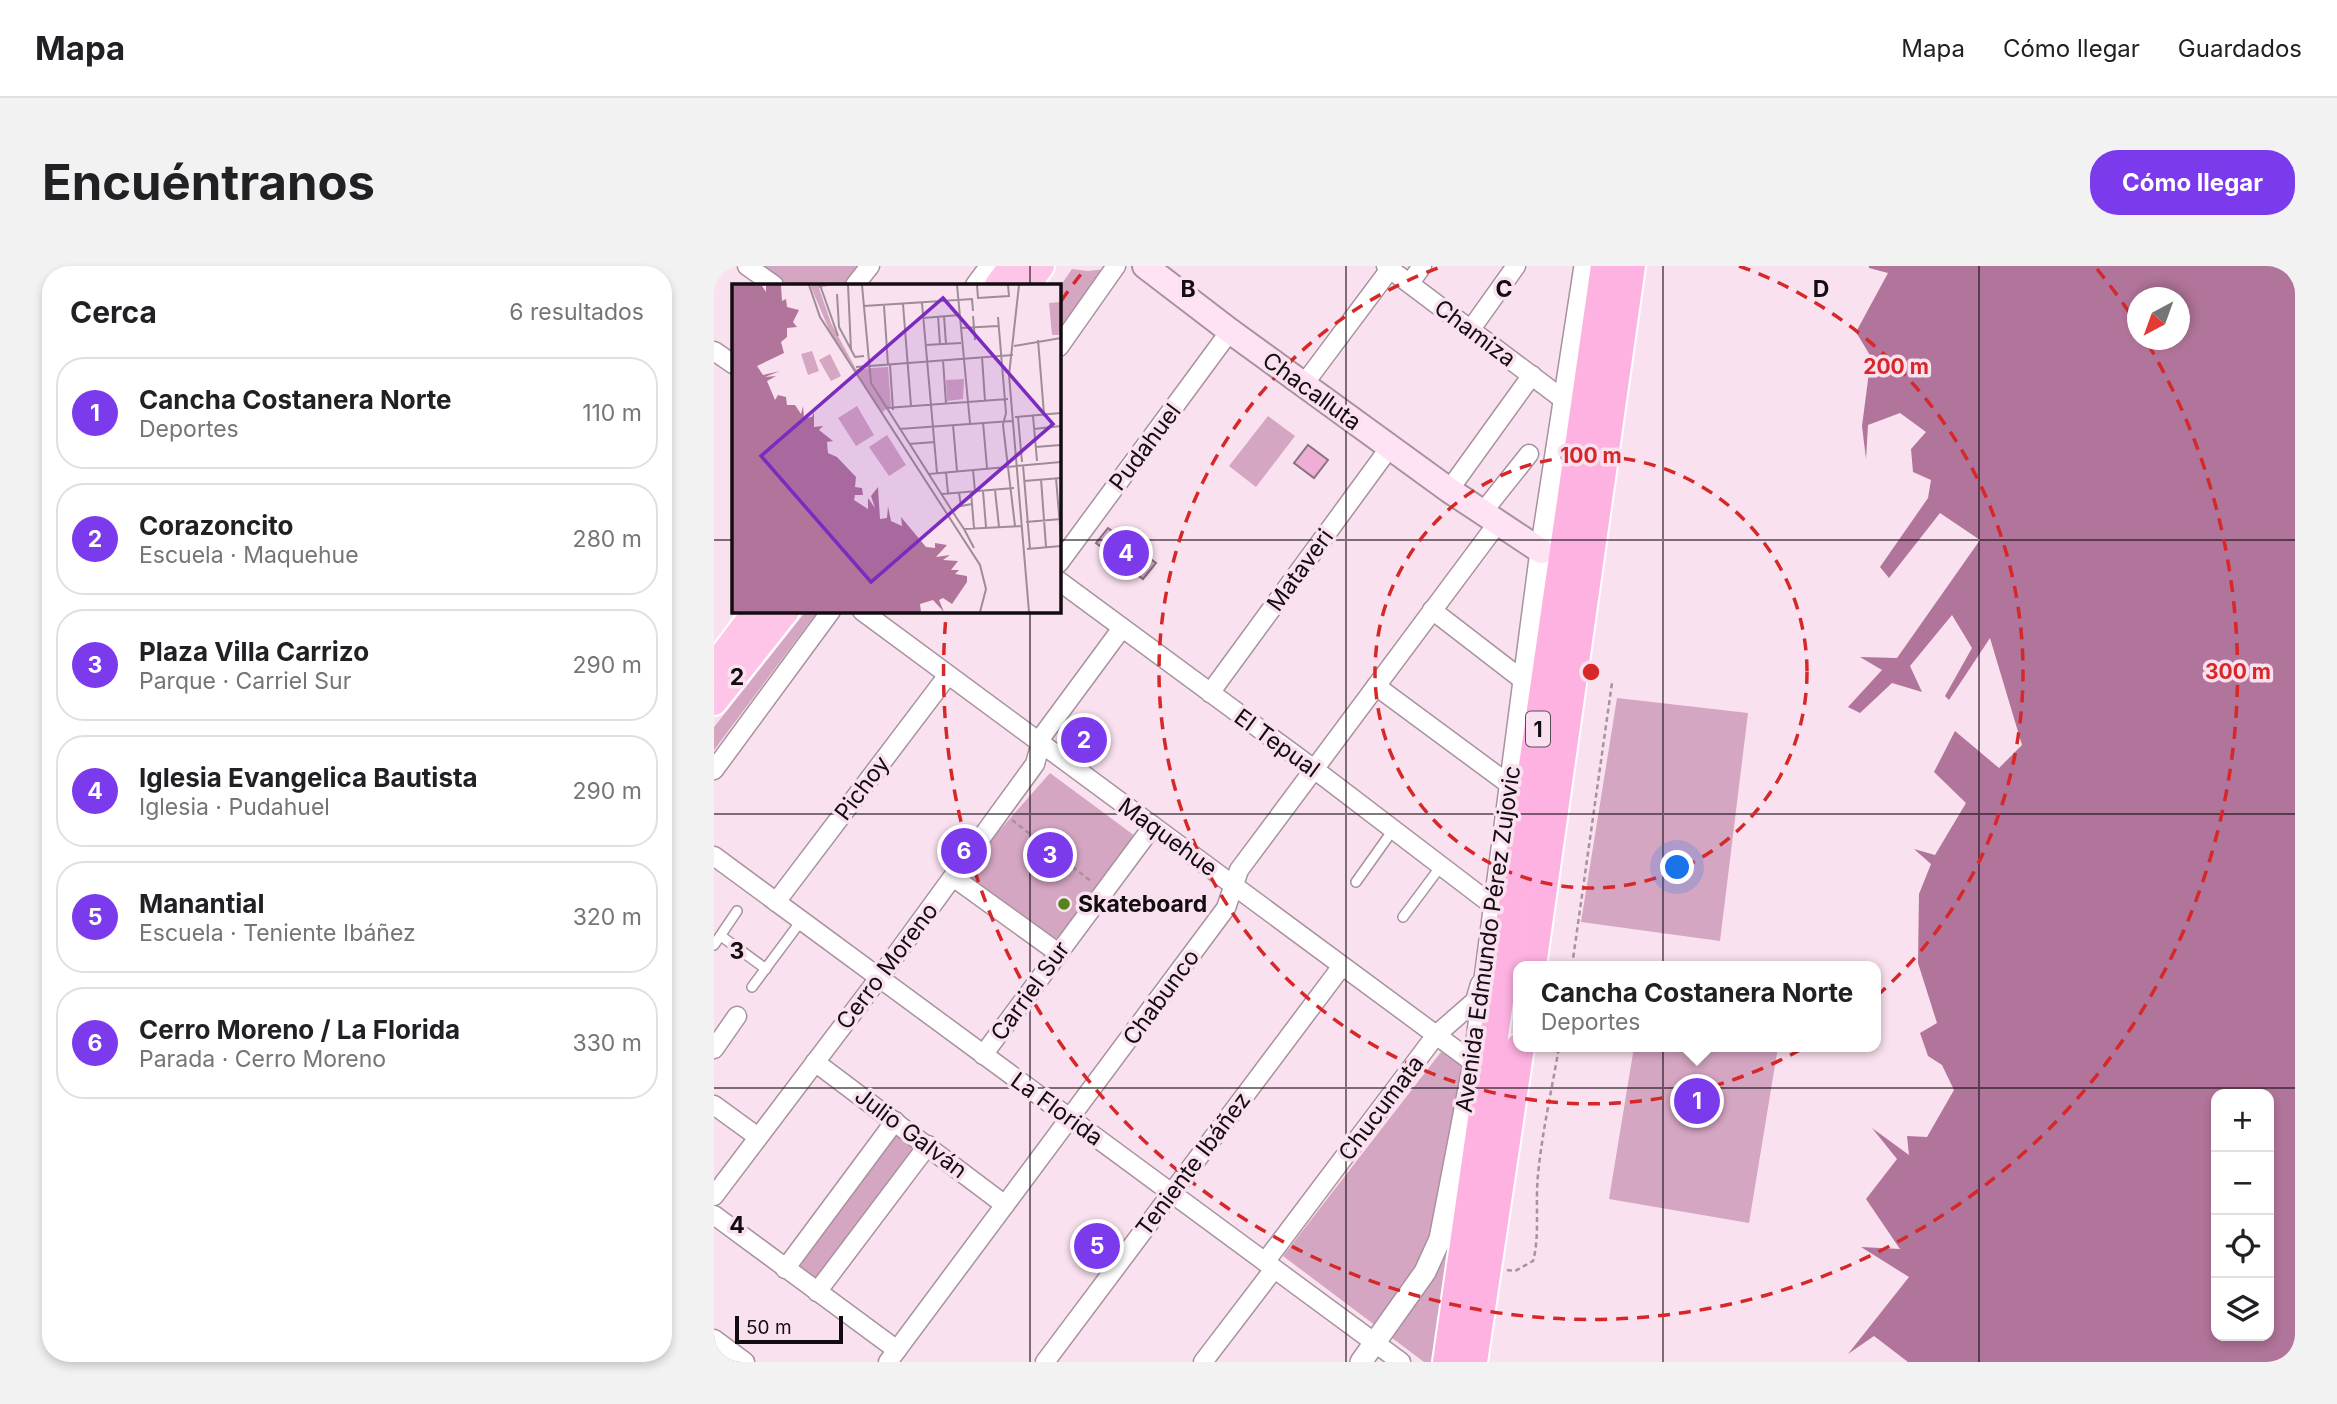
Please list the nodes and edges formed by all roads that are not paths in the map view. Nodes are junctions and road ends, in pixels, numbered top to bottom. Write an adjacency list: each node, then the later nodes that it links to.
1 (747, 266): 15 (street)
2 (870, 266): 16 (street)
3 (989, 266): 17 (street)
4 (1012, 266): 18 (main road)
5 (1041, 266): 19 (main road)
6 (1116, 266): 22 (street)
7 (1145, 266): 21 (main road, Chacalluta)
8 (1422, 266): 14 (street)
9 (1516, 266): 20 (street)
10 (1585, 266): 27 (street, Avenida Edmundo Pérez Zujovic)
11 (1605, 266): 91 (highway, Avenida Edmundo Pérez Zujovic / 1)
12 (1631, 266): 67 (highway, Avenida Edmundo Pérez Zujovic / 1)
13 (1388, 267): 14 (street, Chamiza); 26 (street)
14 (1410, 283): 20 (street, Chamiza)
15 (773, 284)
16 (856, 284)
17 (976, 284)
18 (999, 284)
19 (1028, 284)
20 (1471, 329): 25 (street, Chamiza)
21 (1230, 331): 26 (main road, Chacalluta); 33 (street, Pudahuel)
22 (1060, 346)
23 (715, 353): 24 (street)
24 (732, 363)
25 (1532, 375): 27 (street, Chamiza); 30 (street)
26 (1304, 384): 28 (main road, Chacalluta)
27 (1564, 400): 32 (street, Avenida Edmundo Pérez Zujovic)
28 (1390, 447): 30 (main road, Chacalluta); 45 (street, Mataveri)
29 (1530, 454): 31 (street)
30 (1449, 490): 31 (main road, Chacalluta)
31 (1489, 519): 32 (main road, Chacalluta); 35 (street, Chabunco)
32 (1541, 551): 43 (street, Avenida Edmundo Pérez Zujovic)
33 (1060, 562)
34 (1060, 582): 40 (street, El Tepual)
35 (1432, 610): 43 (street); 44 (street, Chabunco)
36 (755, 612): 41 (main road)
37 (785, 612): 46 (main road)
38 (830, 612): 49 (street)
39 (863, 612): 42 (street, Maquehue)
40 (1122, 628): 45 (street, El Tepual); 47 (street, Cerro Moreno)
41 (714, 667)
42 (948, 675): 47 (street, Maquehue); 58 (street, Pichoy)
43 (1524, 681): 50 (street, Avenida Edmundo Pérez Zujovic)
44 (1376, 686): 48 (street, Chabunco); 50 (street)
45 (1210, 693): 48 (street, El Tepual)
46 (714, 702)
47 (1042, 745): 51 (street, Maquehue); 55 (street, Cerro Moreno)
48 (1314, 769): 52 (street, El Tepual); 57 (street, Chabunco)
49 (714, 770)
50 (1510, 785): 59 (street, Avenida Edmundo Pérez Zujovic)
51 (1153, 826): 57 (street, Maquehue); 65 (street, Carriel Sur)
52 (1393, 830): 54 (street, El Tepual); 56 (lane)
53 (714, 856): 58 (street, La Florida)
54 (1441, 866): 59 (street, El Tepual); 61 (lane)
55 (953, 877): 65 (street); 70 (street, Cerro Moreno)
56 (1356, 881)
57 (1234, 886): 68 (street, Maquehue); 80 (street, Chabunco)
58 (776, 902): 62 (street, La Florida)
59 (1495, 907): 66 (street, Avenida Edmundo Pérez Zujovic)
60 (737, 911): 63 (lane)
61 (1403, 917)
62 (801, 921): 69 (lane); 70 (street, La Florida)
63 (721, 936): 64 (lane); 69 (lane)
64 (714, 945)
65 (1057, 952): 76 (street, Carriel Sur)
66 (1489, 953): 73 (street, Chucumata); 78 (street, Avenida Edmundo Pérez Zujovic)
67 (1533, 961)
68 (1342, 966): 73 (street, Maquehue); 84 (street, Teniente Ibáñez)
69 (766, 969): 71 (lane)
70 (879, 978): 76 (street, La Florida); 77 (street, Cerro Moreno)
71 (752, 987)
72 (737, 1016): 74 (street)
73 (1436, 1035): 78 (street, Maquehue); 88 (street, Chucumata)
74 (716, 1041)
75 (1519, 1052): 102 (highway, Avenida Edmundo Pérez Zujovic)
76 (983, 1055): 80 (street, La Florida)
77 (815, 1062): 81 (street, Julio Galván); 82 (street, Cerro Moreno)
78 (1474, 1063): 93 (street, Avenida Edmundo Pérez Zujovic)
79 (714, 1105): 82 (street)
80 (1070, 1119): 84 (street, La Florida); 86 (street, Chabunco)
81 (895, 1121): 83 (street, Julio Galván); 89 (street)
82 (758, 1137): 85 (street, Cerro Moreno)
83 (928, 1145): 86 (street, Julio Galván); 90 (street)
84 (1171, 1193): 88 (street, La Florida); 96 (street, Teniente Ibáñez)
85 (714, 1196)
86 (1005, 1205): 94 (street, Chabunco)
87 (714, 1215): 89 (street)
88 (1269, 1266): 93 (street, La Florida); 97 (street, Chucumata)
89 (785, 1269): 90 (street)
90 (817, 1292): 94 (street)
91 (1452, 1331): 100 (highway); 101 (highway, Avenida Edmundo Pérez Zujovic / 1)
92 (714, 1339): 95 (street)
93 (1374, 1343): 98 (street, Avenida Edmundo Pérez Zujovic); 99 (street, La Florida)
94 (893, 1356)
95 (745, 1362)
96 (1045, 1362)
97 (1203, 1362)
98 (1361, 1362)
99 (1401, 1362)
100 (1427, 1362)
101 (1447, 1362)
102 (1473, 1362)

